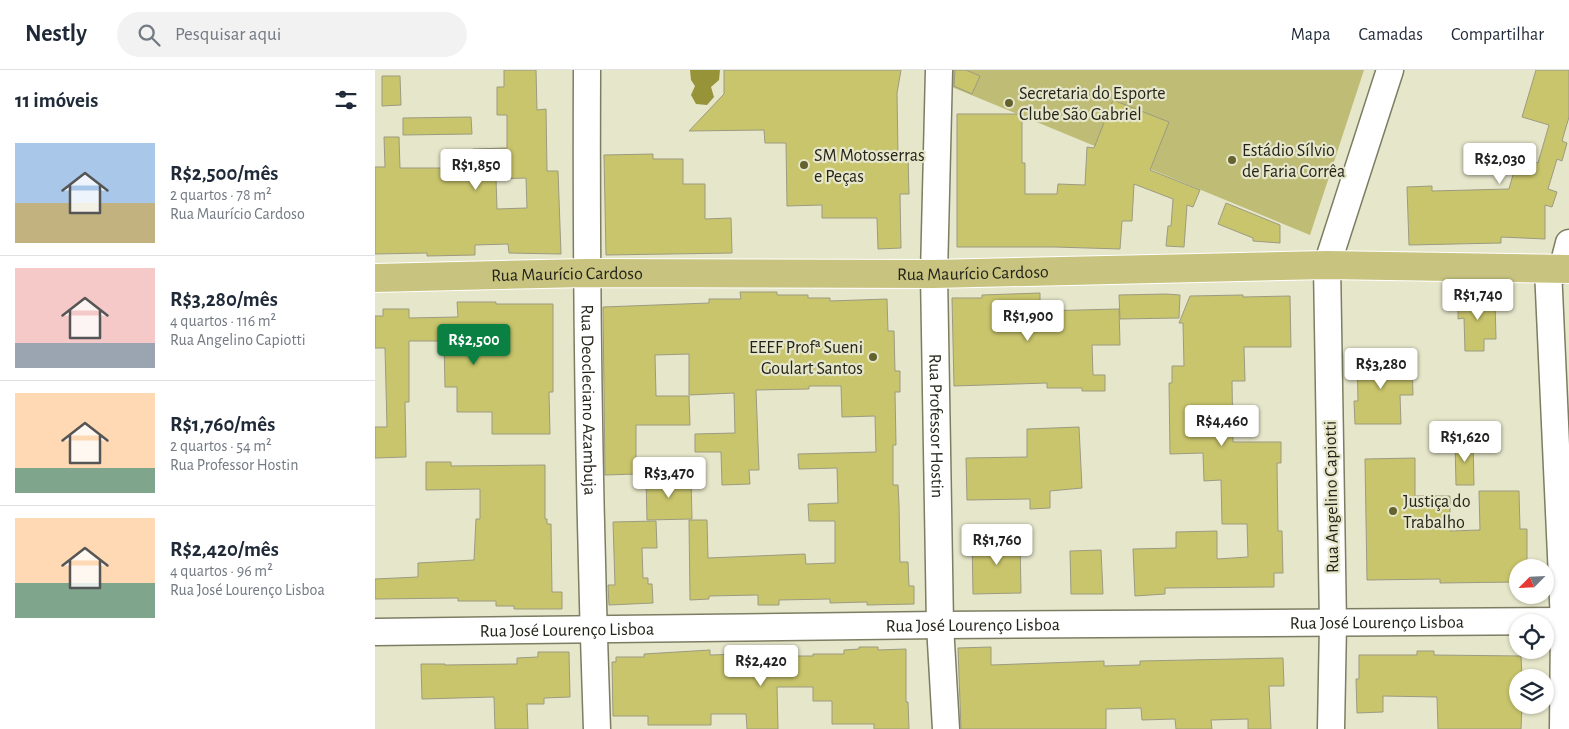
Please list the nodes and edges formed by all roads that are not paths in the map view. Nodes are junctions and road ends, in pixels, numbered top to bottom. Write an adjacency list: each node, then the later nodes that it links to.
1 (587, 70): 7 (street, Rua Deocleciano Azambuja)
2 (939, 70): 8 (street, Rua Professor Hostin)
3 (1390, 70): 5 (street, Rua Angelino Capiotti)
4 (1569, 243): 6 (street)
5 (1327, 265): 6 (main road, Rua Maurício Cardoso); 8 (main road, Rua Maurício Cardoso); 11 (street, Rua Angelino Capiotti)
6 (1560, 269): 10 (street)
7 (586, 273): 8 (main road, Rua Maurício Cardoso); 9 (main road, Rua Maurício Cardoso); 13 (street, Rua Deocleciano Azambuja)
8 (934, 274): 12 (street, Rua Professor Hostin)
9 (375, 278)
10 (1567, 622): 11 (street, Rua José Lourenço Lisboa); 18 (street)
11 (1333, 624): 12 (street, Rua José Lourenço Lisboa); 17 (street, Rua Angelino Capiotti)
12 (941, 625): 13 (street, Rua José Lourenço Lisboa); 16 (street, Rua Professor Hostin)
13 (593, 629): 14 (street, Rua José Lourenço Lisboa); 15 (street, Rua Deocleciano Azambuja)
14 (375, 632)
15 (597, 729)
16 (946, 729)
17 (1331, 729)
18 (1563, 729)

